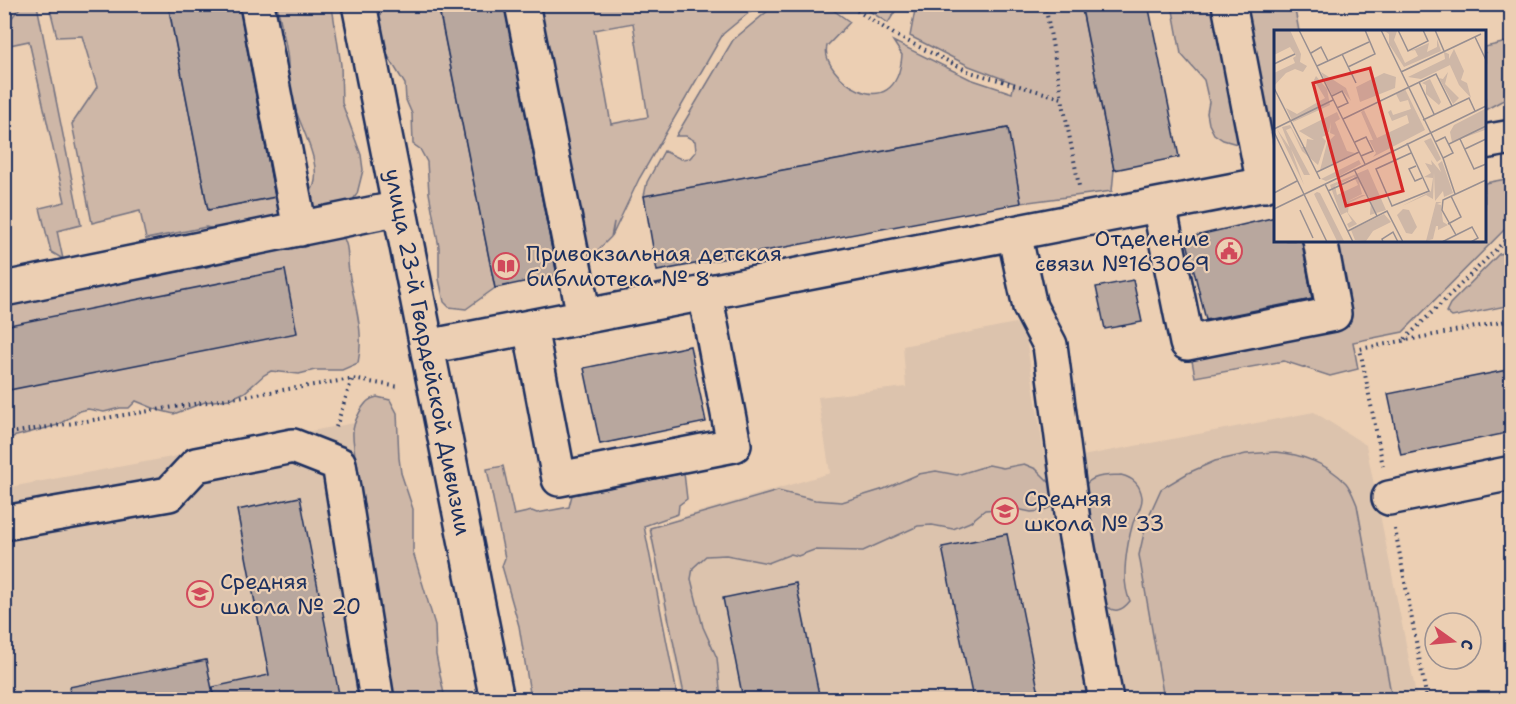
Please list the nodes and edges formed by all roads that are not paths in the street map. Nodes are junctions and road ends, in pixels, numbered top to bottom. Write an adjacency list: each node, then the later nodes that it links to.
1 (257, 4): 10 (street)
2 (359, 4): 9 (street, улица 23-й Гвардейской Дивизии)
3 (522, 4): 15 (street)
4 (1229, 4): 7 (street)
5 (1512, 136): 6 (street)
6 (1486, 142)
7 (1270, 183): 8 (street)
8 (1160, 205): 11 (street); 12 (street)
9 (400, 208): 10 (street); 17 (street, улица 23-й Гвардейской Дивизии)
10 (300, 229): 13 (street)
11 (1014, 233): 14 (street); 23 (street)
12 (1320, 242)
13 (4, 289)
14 (705, 293): 15 (street); 16 (street)
15 (584, 316): 16 (street)
16 (530, 327): 17 (street)
17 (427, 347): 22 (street, улица 23-й Гвардейской Дивизии)
18 (1512, 473): 19 (street)
19 (1389, 498)
20 (4, 523): 21 (street)
21 (377, 699)
22 (497, 699)
23 (1106, 699)

